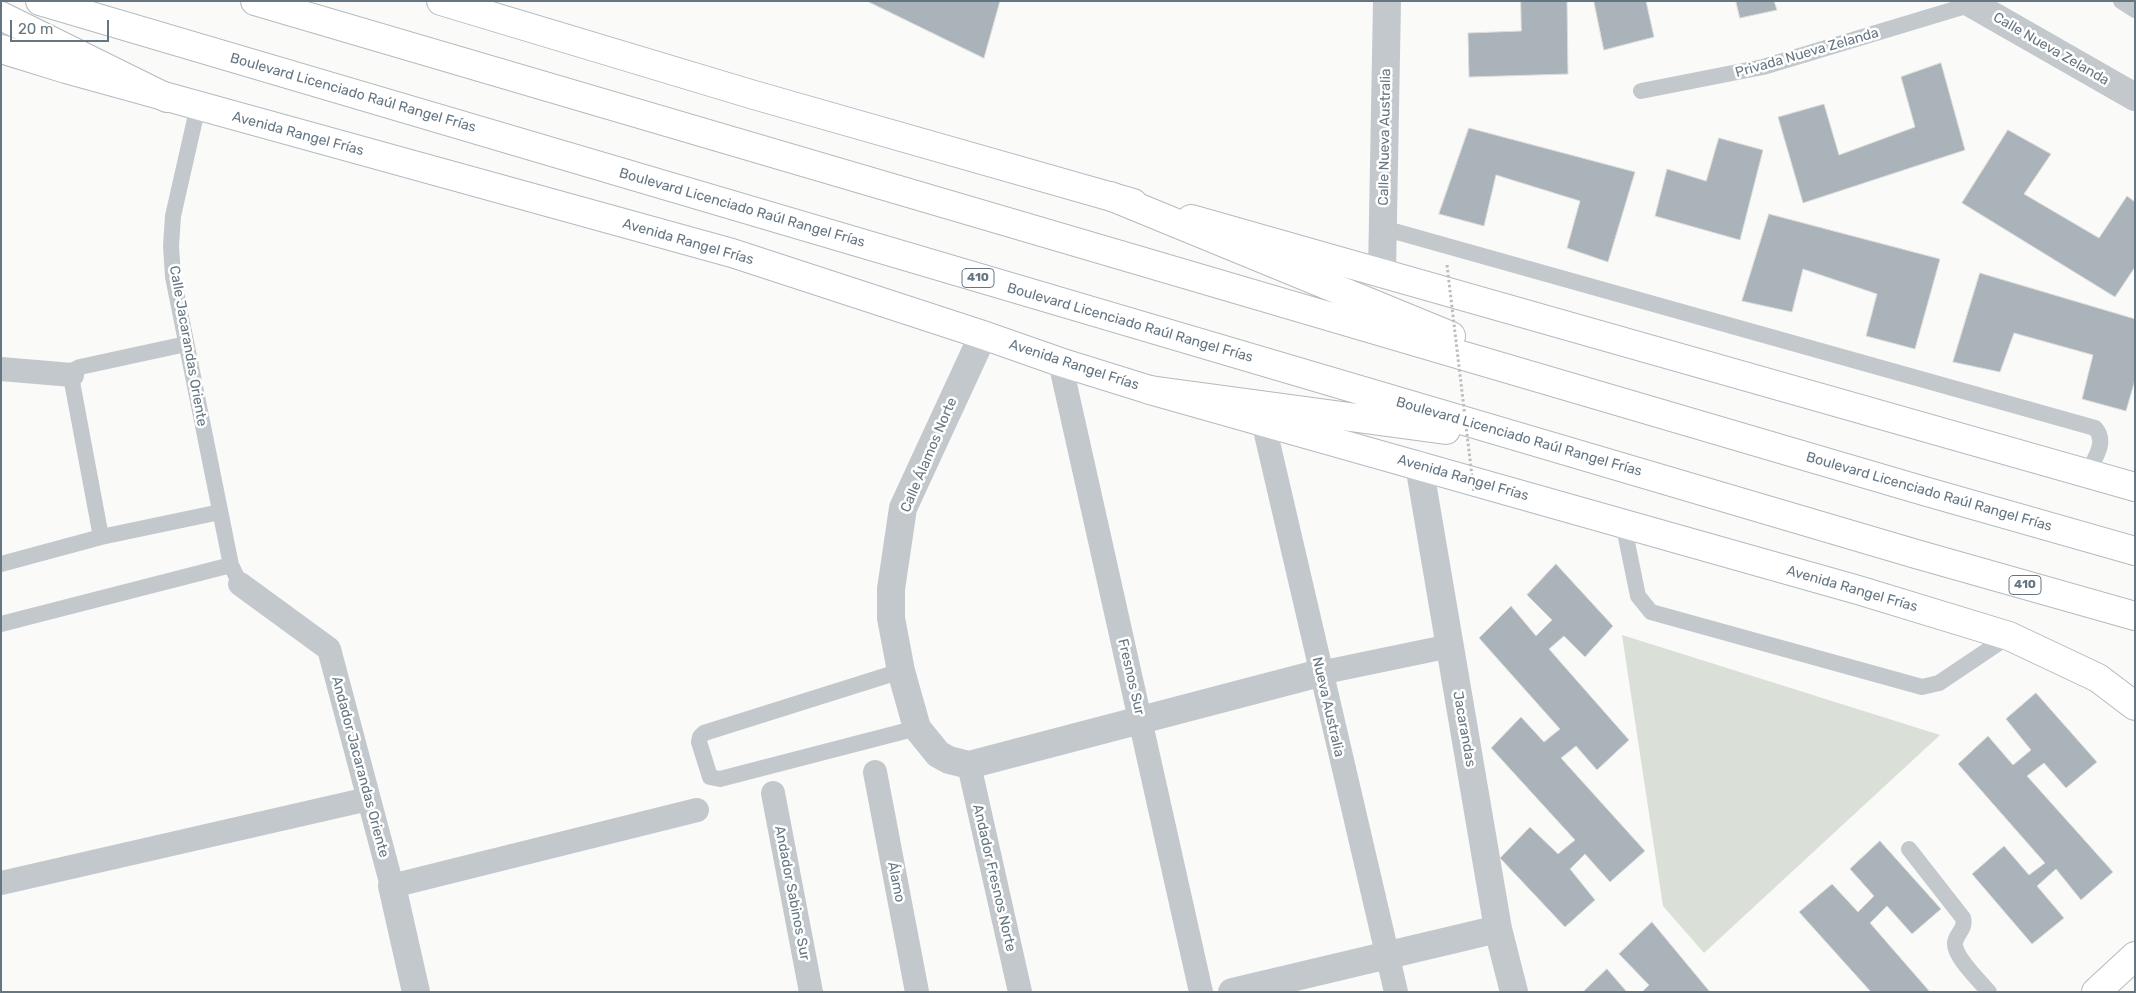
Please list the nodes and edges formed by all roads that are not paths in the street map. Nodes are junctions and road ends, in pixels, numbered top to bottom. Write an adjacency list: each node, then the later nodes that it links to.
1 (40, 1): 25 (main road, Boulevard Licenciado Raúl Rangel Frías / 410)
2 (255, 1): 23 (main road, Boulevard Licenciado Raúl Rangel Frías)
3 (441, 1): 14 (main road)
4 (1387, 1): 15 (street, Calle Nueva Australia)
5 (2121, 1): 7 (lane)
6 (1969, 3): 10 (lane, Privada Nueva Zelanda); 12 (street, Calle Nueva Zelanda)
7 (2135, 10)
8 (1, 16): 11 (main road)
9 (1, 49): 11 (main road, Avenida Rangel Frías)
10 (1641, 91)
11 (168, 98): 13 (main road, Avenida Rangel Frías)
12 (2135, 98)
13 (198, 106): 17 (main road, Avenida Rangel Frías); 18 (lane, Calle Jacarandas Oriente)
14 (1110, 196): 16 (main road); 23 (main road)
15 (1383, 228): 16 (street, Calle Nueva Australia); 27 (lane)
16 (1382, 273): 27 (main road)
17 (983, 335): 19 (main road, Avenida Rangel Frías); 39 (street, Calle Álamos Norte)
18 (186, 344): 21 (lane); 29 (lane, Calle Jacarandas Oriente)
19 (1060, 362): 22 (main road, Avenida Rangel Frías); 44 (street, Fresnos Sur)
20 (1, 369): 21 (street)
21 (72, 375): 31 (lane)
22 (1150, 390): 24 (main road, Avenida Rangel Frías); 25 (main road)
23 (1586, 392): 32 (main road, Boulevard Licenciado Raúl Rangel Frías)
24 (1263, 422): 26 (main road, Avenida Rangel Frías); 40 (street, Nueva Australia)
25 (1538, 443): 35 (main road, Boulevard Licenciado Raúl Rangel Frías / 410)
26 (1419, 465): 30 (main road, Avenida Rangel Frías); 38 (street, Jacarandas)
27 (2087, 474): 28 (main road)
28 (2135, 487)
29 (220, 512): 31 (lane); 34 (lane, Calle Jacarandas Oriente)
30 (1623, 523): 37 (main road, Avenida Rangel Frías); 37 (lane)
31 (101, 537): 33 (lane)
32 (2135, 551)
33 (1, 564)
34 (235, 575): 36 (lane); 49 (street, Andador Jacarandas Oriente)
35 (2135, 616)
36 (1, 624)
37 (2009, 636): 41 (main road, Avenida Rangel Frías)
38 (1450, 646): 40 (street); 54 (street, Jacarandas)
39 (901, 671): 45 (street, Calle Álamos Norte); 45 (lane)
40 (1320, 673): 44 (street); 55 (street, Nueva Australia)
41 (2098, 678): 42 (main road); 43 (main road, Avenida Rangel Frías)
42 (2135, 686)
43 (2135, 706)
44 (1140, 719): 46 (street); 61 (street, Fresnos Sur)
45 (917, 728): 46 (street)
46 (969, 765): 60 (street, Andador Fresnos Norte)
47 (875, 772): 59 (street, Álamo)
48 (773, 793): 58 (street, Andador Sabinos Sur)
49 (368, 799): 52 (street); 53 (street, Andador Jacarandas Oriente)
50 (697, 810): 53 (street)
51 (1909, 849): 65 (lane)
52 (1, 883)
53 (392, 886): 57 (street, Andador Jacarandas Oriente)
54 (1498, 929): 55 (street); 64 (street, Jacarandas)
55 (1387, 955): 62 (street); 63 (street, Nueva Australia)
56 (2135, 956): 66 (main road)
57 (416, 992)
58 (811, 992)
59 (918, 992)
60 (1020, 992)
61 (1201, 992)
62 (1232, 992)
63 (1396, 992)
64 (1514, 992)
65 (1989, 992)
66 (2096, 992)

